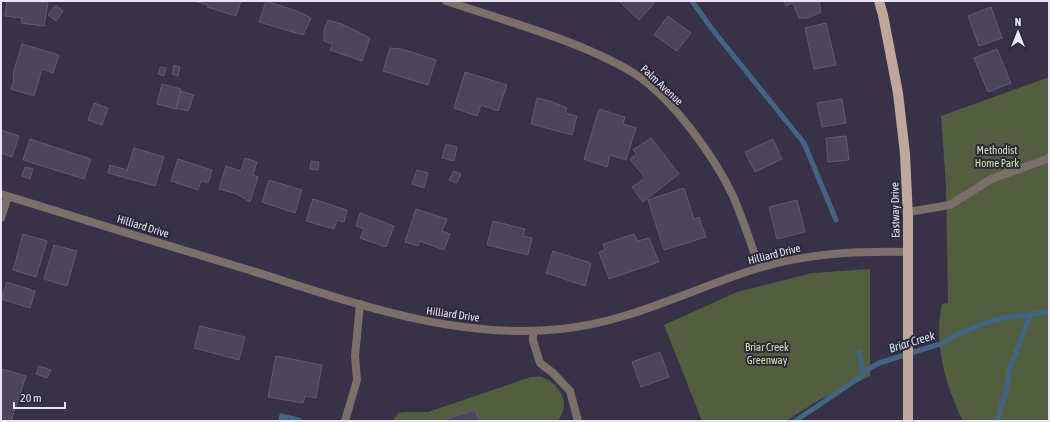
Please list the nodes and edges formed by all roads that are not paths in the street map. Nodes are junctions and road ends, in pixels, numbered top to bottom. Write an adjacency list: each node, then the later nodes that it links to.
1 (446, 1): 8 (street, Palm Avenue)
2 (879, 1): 5 (main road, Eastway Drive)
3 (1049, 156): 5 (street)
4 (4, 195): 6 (street); 9 (street, Hilliard Drive)
5 (908, 212): 7 (main road, Eastway Drive)
6 (1, 218)
7 (908, 252): 8 (street, Hilliard Drive); 13 (main road, Eastway Drive)
8 (759, 268): 10 (street, Hilliard Drive)
9 (360, 304): 10 (street, Hilliard Drive); 11 (street)
10 (533, 331): 12 (street)
11 (345, 421)
12 (578, 421)
13 (908, 421)

